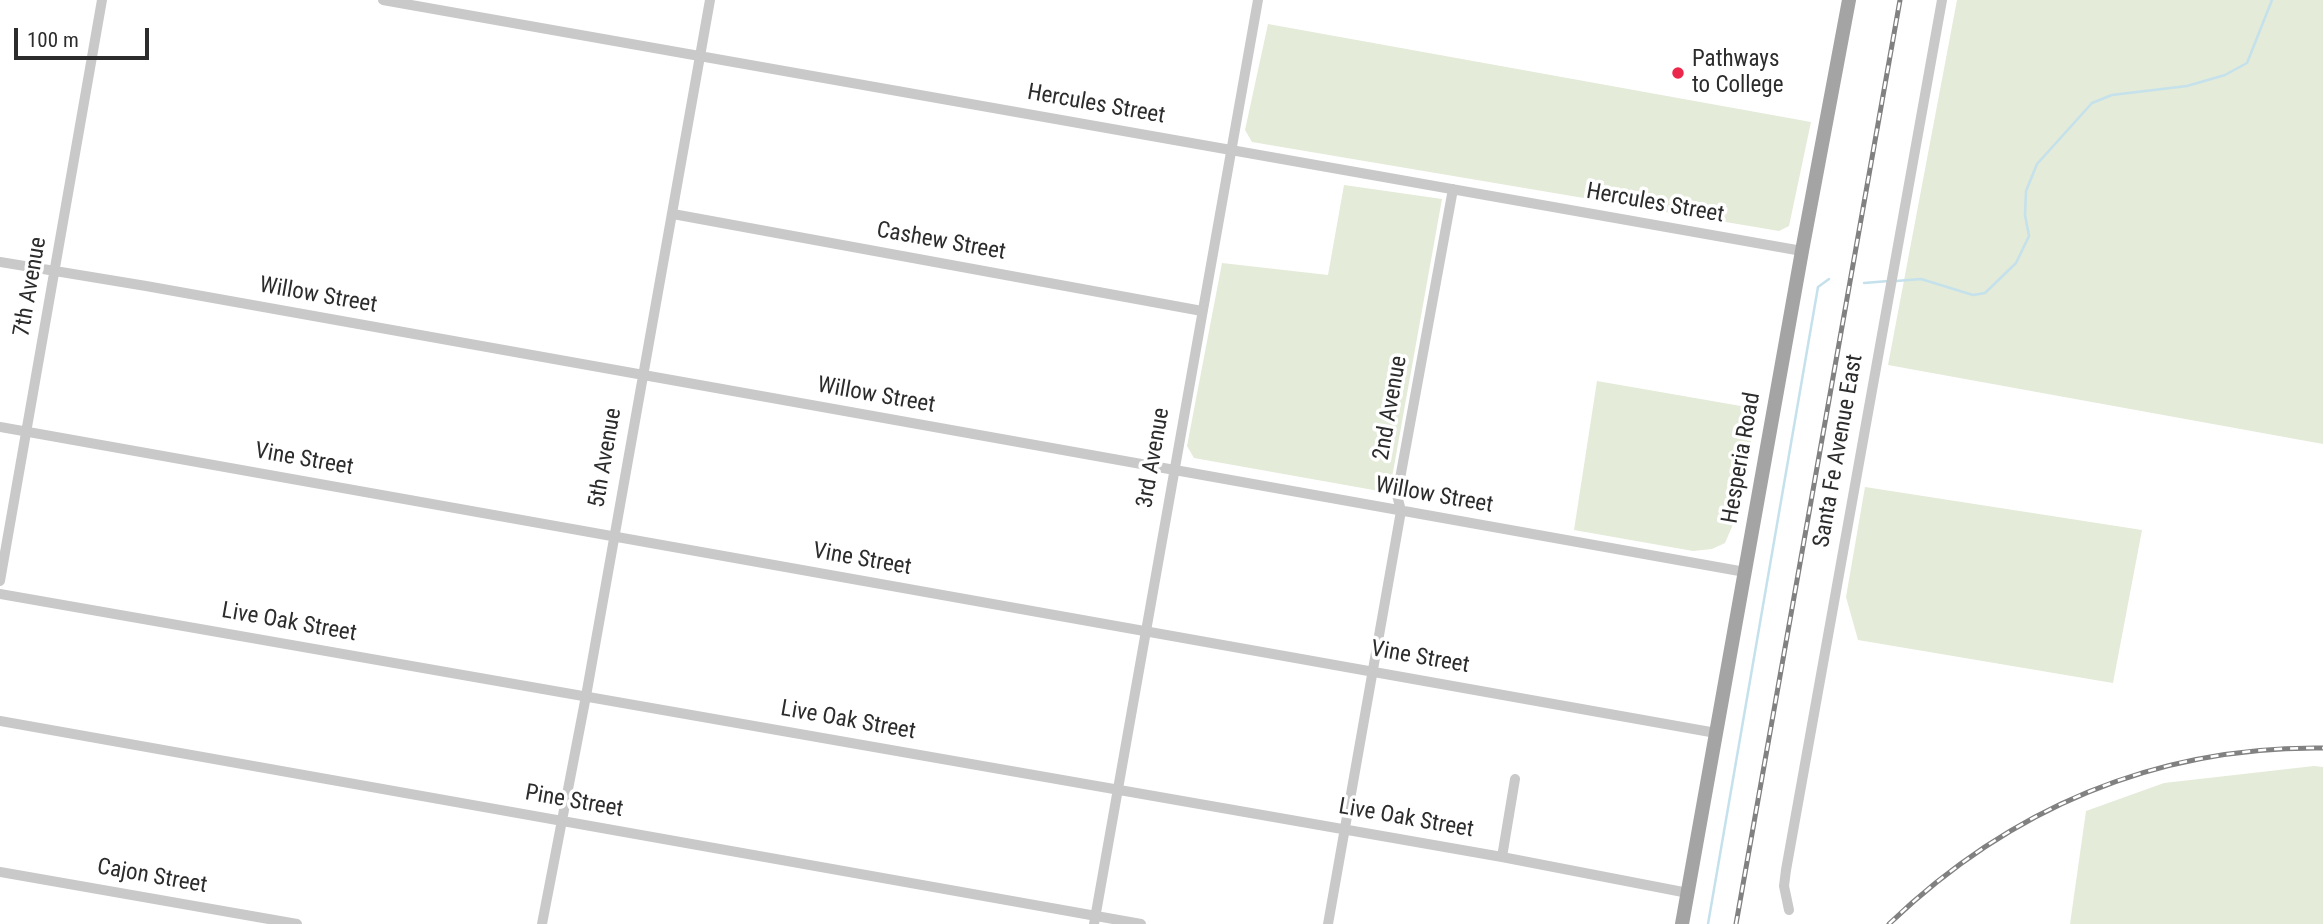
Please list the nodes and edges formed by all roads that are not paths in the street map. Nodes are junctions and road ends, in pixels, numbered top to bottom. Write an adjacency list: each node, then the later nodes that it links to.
1 (102, 0): 13 (street, 7th Avenue)
2 (383, 0): 7 (street, Hercules Street)
3 (710, 0): 7 (street, 5th Avenue)
4 (1258, 0): 8 (street, 3rd Avenue)
5 (1849, 0): 11 (main road, Hesperia Road)
6 (1941, 0): 36 (street, Santa Fe Avenue East)
7 (699, 57): 8 (street, Hercules Street); 10 (street, 5th Avenue)
8 (1230, 150): 9 (street, Hercules Street); 14 (street, 3rd Avenue)
9 (1453, 189): 11 (street, Hercules Street); 19 (street, 2nd Avenue)
10 (673, 214): 14 (street, Cashew Street); 15 (street, 5th Avenue)
11 (1802, 251): 21 (main road, Hesperia Road)
12 (0, 262): 13 (street, Willow Street)
13 (55, 272): 15 (street, Willow Street); 17 (street, 7th Avenue)
14 (1202, 311): 18 (street, 3rd Avenue)
15 (642, 375): 18 (street, Willow Street); 20 (street, 5th Avenue)
16 (0, 427): 17 (street, Vine Street)
17 (28, 432): 20 (street, Vine Street); 22 (street, 7th Avenue)
18 (1173, 471): 19 (street, Willow Street); 24 (street, 3rd Avenue)
19 (1401, 511): 21 (street, Willow Street); 25 (street, 2nd Avenue)
20 (613, 537): 24 (street, Vine Street); 26 (street, 5th Avenue)
21 (1745, 572): 28 (main road, Hesperia Road)
22 (0, 581)
23 (0, 594): 26 (street, Live Oak Street)
24 (1145, 631): 25 (street, Vine Street); 30 (street, 3rd Avenue)
25 (1372, 671): 28 (street, Vine Street); 32 (street, 2nd Avenue)
26 (586, 696): 30 (street, Live Oak Street); 31 (street, 5th Avenue)
27 (0, 721): 31 (street, Pine Street)
28 (1716, 733): 35 (main road, Hesperia Road)
29 (1516, 779): 33 (street)
30 (1116, 790): 32 (street, Live Oak Street); 37 (street, 3rd Avenue)
31 (561, 821): 37 (street, Pine Street); 39 (street, 5th Avenue)
32 (1344, 830): 33 (street, Live Oak Street); 41 (street, 2nd Avenue)
33 (1502, 857): 35 (street, Live Oak Street)
34 (0, 872): 38 (street, Cajon Street)
35 (1688, 893): 42 (main road, Hesperia Road)
36 (1789, 910)
37 (1094, 920): 40 (street, Pine Street)
38 (297, 924)
39 (542, 924)
40 (1141, 924)
41 (1328, 924)
42 (1682, 924)

